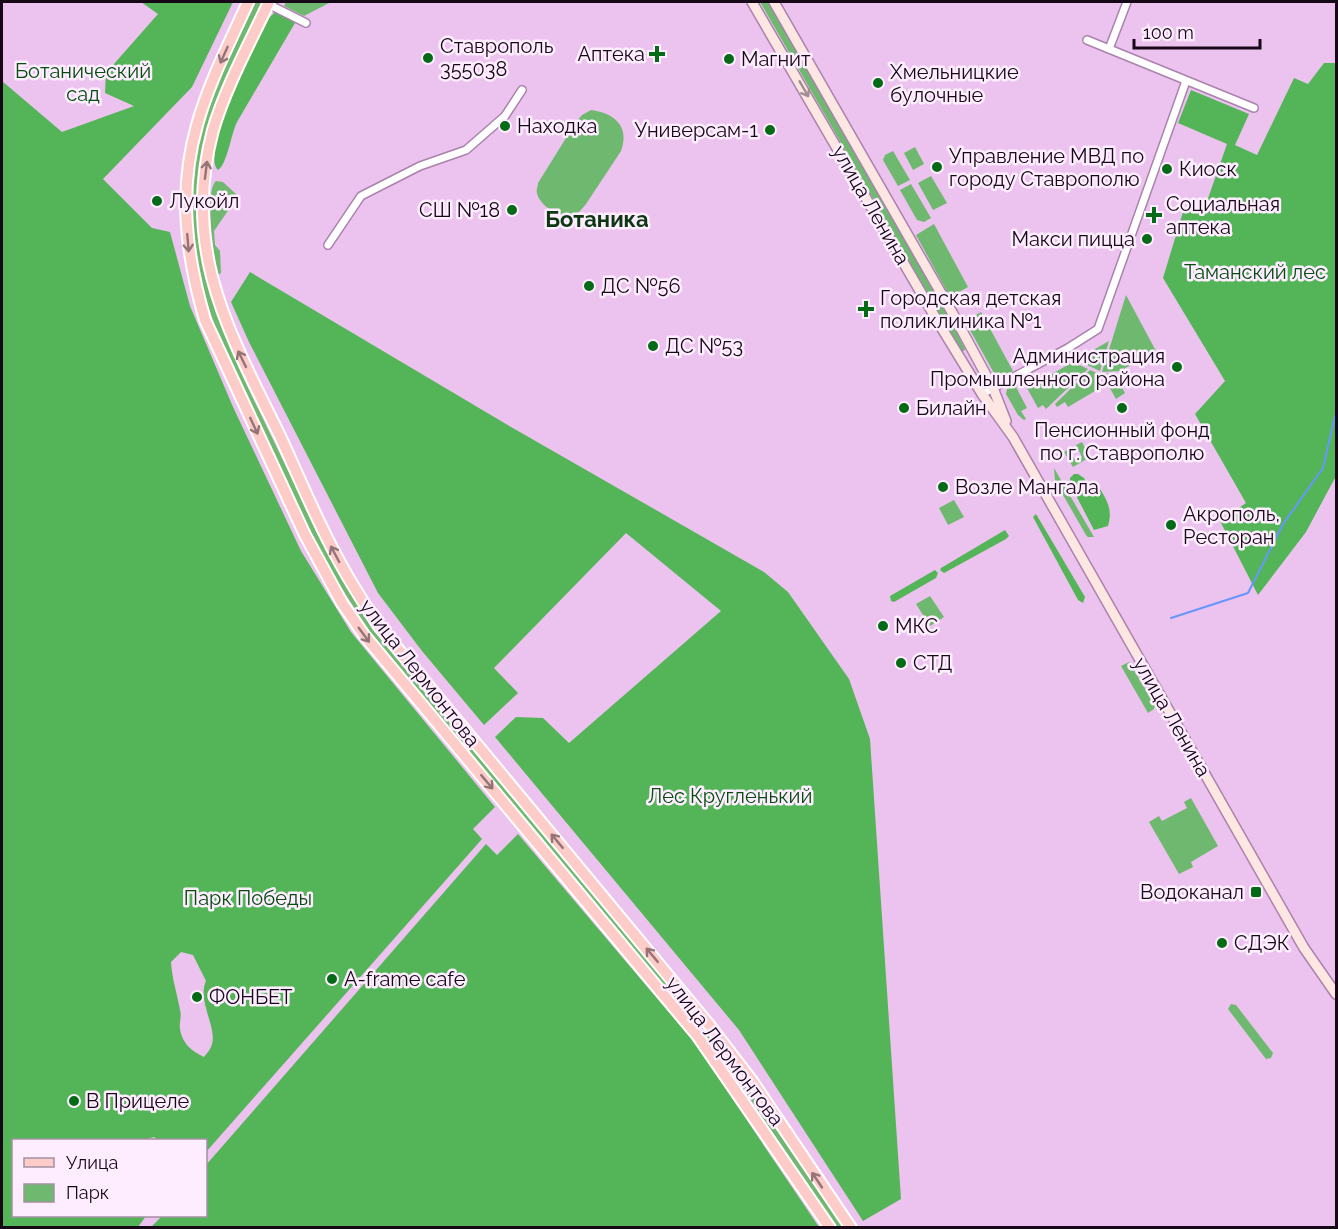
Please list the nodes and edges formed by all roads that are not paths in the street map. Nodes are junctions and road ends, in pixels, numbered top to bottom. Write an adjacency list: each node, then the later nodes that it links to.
1 (248, 2): 18 (main road, улица Лермонтова, one-way to 18)
2 (752, 2): 14 (main road, улица Ленина, one-way to 14)
3 (774, 2): 13 (main road, улица Ленина)
4 (1127, 2): 8 (street)
5 (268, 3): 6 (street); 17 (main road, улица Лермонтова, one-way to 5)
6 (306, 23)
7 (1087, 40): 8 (street)
8 (1109, 49): 9 (street)
9 (1186, 81): 11 (street); 13 (street)
10 (522, 90): 12 (street)
11 (1254, 108)
12 (328, 245)
13 (993, 388): 14 (street); 15 (main road, улица Ленина)
14 (982, 394): 15 (main road, улица Ленина)
15 (1013, 437): 16 (main road, улица Ленина)
16 (1336, 994)
17 (710, 1026): 18 (main road); 20 (main road, улица Лермонтова, one-way to 17)
18 (697, 1035): 19 (main road, улица Лермонтова)
19 (830, 1227)
20 (851, 1227)

